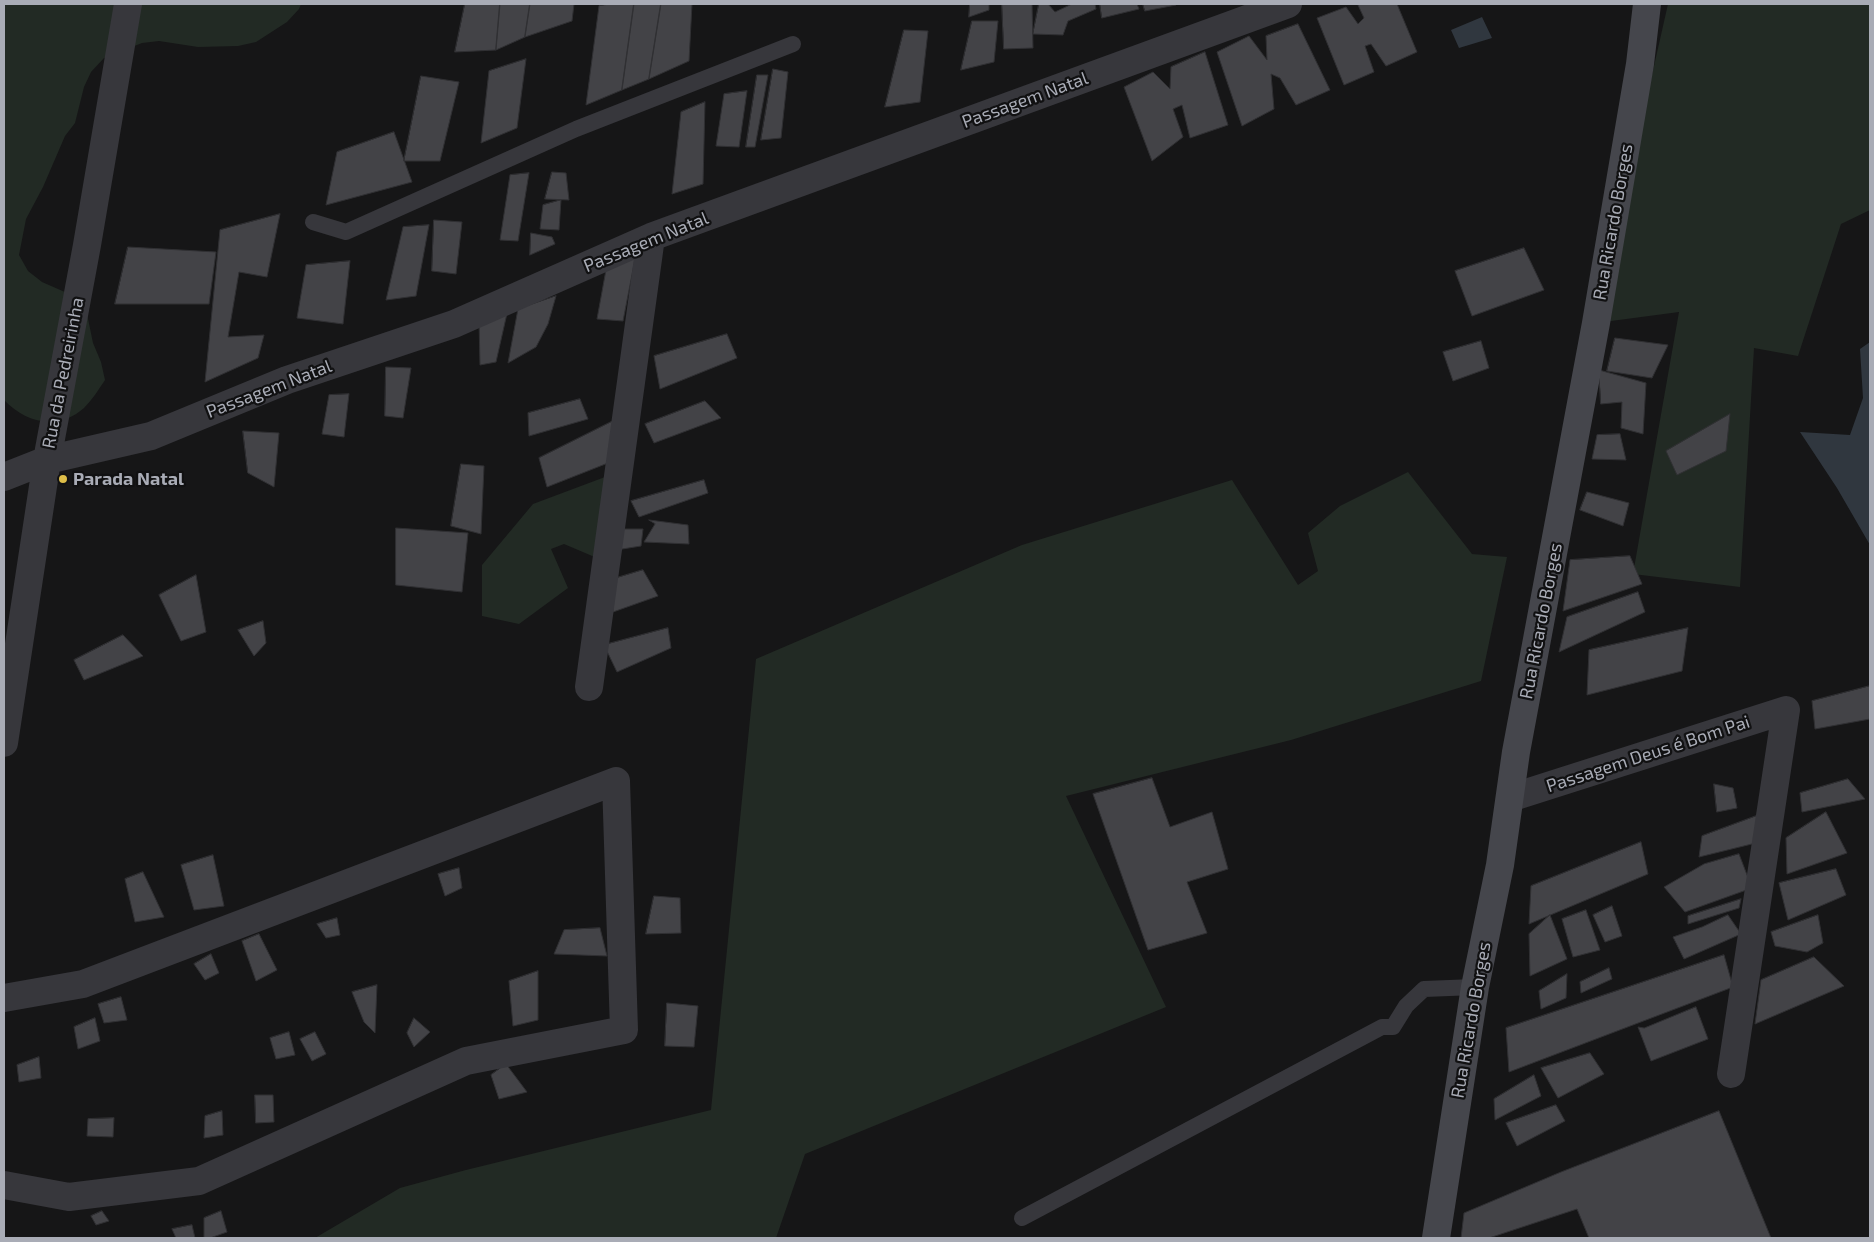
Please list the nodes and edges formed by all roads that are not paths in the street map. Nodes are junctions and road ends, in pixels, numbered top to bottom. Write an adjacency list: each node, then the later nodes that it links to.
1 (128, 4): 7 (street, Rua da Pedreirinha)
2 (1288, 4): 6 (street, Passagem Natal)
3 (1647, 4): 11 (street, Rua Ricardo Borges)
4 (793, 44): 5 (lane)
5 (313, 222)
6 (651, 237): 7 (street, Passagem Natal); 9 (street)
7 (47, 460): 8 (street, Passagem Natal); 10 (street, Rua da Pedreirinha)
8 (4, 477)
9 (589, 687)
10 (4, 743)
11 (1510, 798): 12 (street, Rua Ricardo Borges); 14 (street, Passagem Deus é Bom Pai)
12 (1475, 988): 16 (lane); 17 (street, Rua Ricardo Borges)
13 (4, 998): 15 (street)
14 (1730, 1074)
15 (4, 1185)
16 (1022, 1218)
17 (1436, 1238)

